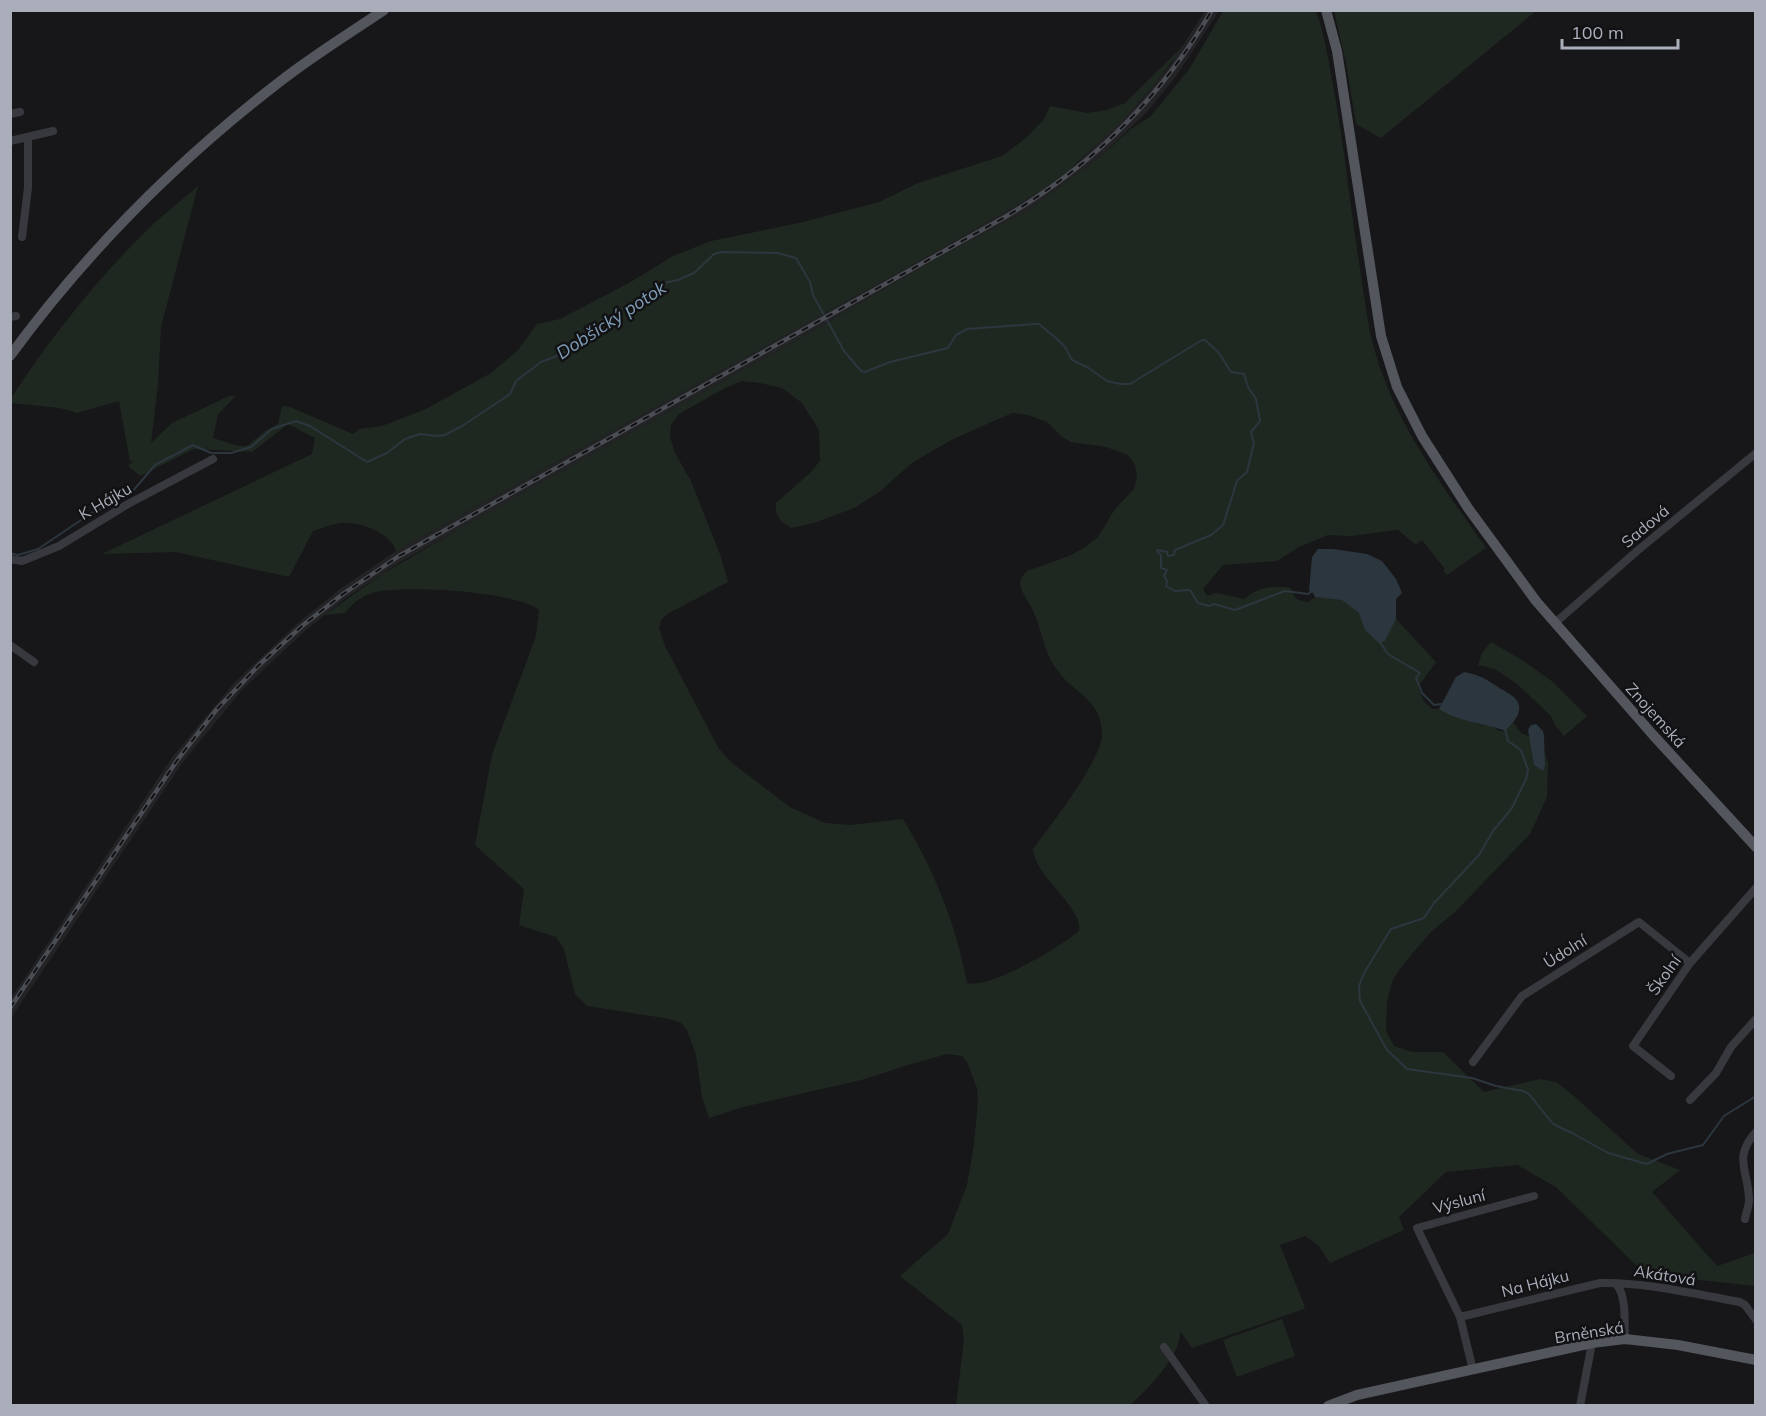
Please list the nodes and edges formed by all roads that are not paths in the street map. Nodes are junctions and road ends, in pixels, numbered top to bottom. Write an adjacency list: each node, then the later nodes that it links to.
1 (384, 10): 9 (main road)
2 (1326, 10): 13 (main road, Znojemská)
3 (21, 112): 4 (street)
4 (10, 114)
5 (53, 131): 6 (street)
6 (28, 137): 7 (street); 8 (street)
7 (10, 141)
8 (22, 237)
9 (10, 356)
10 (1755, 453): 13 (street, Sadová)
11 (213, 459): 12 (street, K Hájku)
12 (10, 559)
13 (1555, 623): 16 (main road, Znojemská)
14 (10, 645): 15 (street)
15 (34, 662)
16 (1755, 848)
17 (1755, 888): 18 (street, Školní)
18 (1690, 963): 20 (street, Údolní); 21 (street, Školní)
19 (1755, 1019): 22 (street)
20 (1473, 1062)
21 (1671, 1076)
22 (1690, 1100)
23 (1755, 1132): 25 (street)
24 (1534, 1196): 27 (street, Výsluní)
25 (1745, 1219)
26 (1617, 1284): 27 (street, Na Hájku); 28 (street, Akátová); 29 (street, Akátová)
27 (1460, 1317): 33 (street)
28 (1755, 1320)
29 (1625, 1339): 30 (main road, Brněnská); 32 (main road, Brněnská)
30 (1592, 1343): 33 (main road, Brněnská); 36 (street)
31 (1164, 1347): 34 (street)
32 (1755, 1360)
33 (1469, 1371): 35 (main road, Brněnská)
34 (1206, 1406)
35 (1328, 1406)
36 (1580, 1406)

